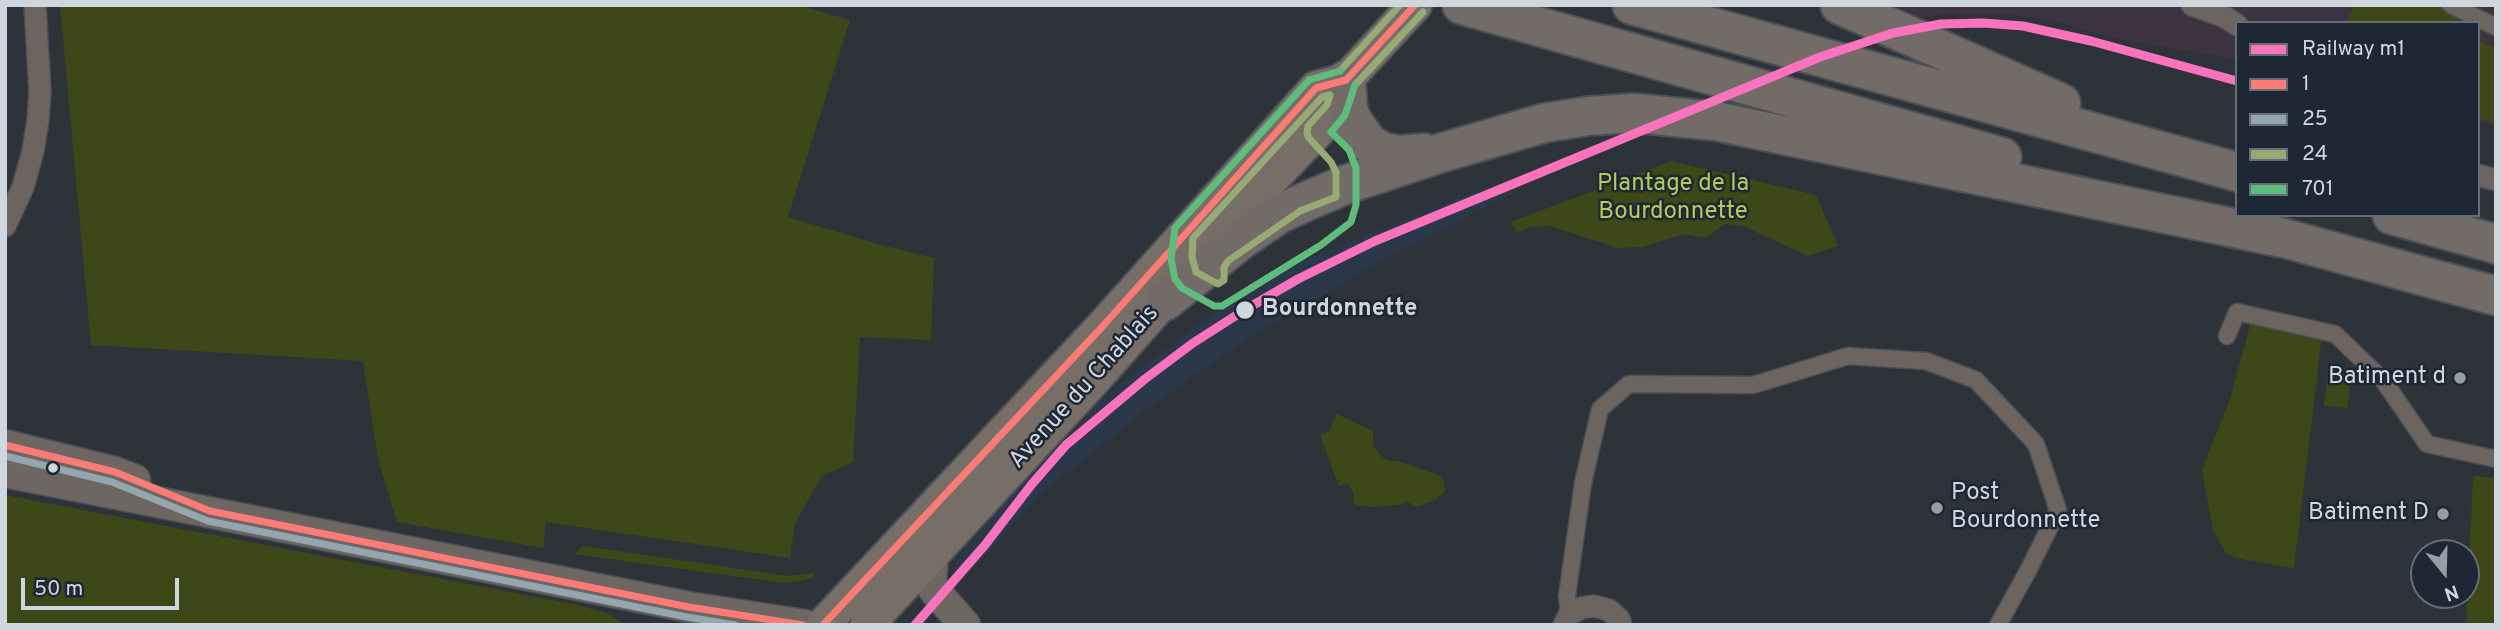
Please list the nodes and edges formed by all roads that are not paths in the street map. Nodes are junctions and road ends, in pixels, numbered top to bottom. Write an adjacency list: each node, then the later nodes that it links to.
1 (35, 5): 15 (street)
2 (1415, 5): 10 (main road, Avenue du Chablais)
3 (1462, 5): 16 (highway)
4 (1632, 5): 12 (highway)
5 (1840, 5): 12 (highway)
6 (2192, 5): 8 (street)
7 (2451, 5): 9 (street)
8 (2235, 23)
9 (2496, 27)
10 (1346, 80): 11 (highway); 19 (main road, Avenue du Chablais); 32 (main road, Avenue du Chablais)
11 (1444, 152): 16 (highway); 19 (highway)
12 (2198, 162): 13 (highway)
13 (2235, 172)
14 (2399, 217): 17 (highway)
15 (5, 226)
16 (2282, 238): 18 (highway)
17 (2496, 244)
18 (2496, 296)
19 (1165, 301): 27 (main road, Avenue du Chablais)
20 (2227, 336): 23 (street)
21 (5, 436): 26 (street)
22 (5, 445): 26 (main road)
23 (2496, 459)
24 (5, 462): 26 (street)
25 (5, 472): 26 (main road)
26 (94, 478): 28 (main road)
27 (933, 554): 33 (main road, Avenue du Chablais); 34 (main road)
28 (690, 607): 30 (main road); 31 (main road)
29 (1567, 620): 35 (street); 36 (street)
30 (715, 625)
31 (805, 625)
32 (823, 625)
33 (867, 625)
34 (965, 625)
35 (1621, 625)
36 (1998, 625)

